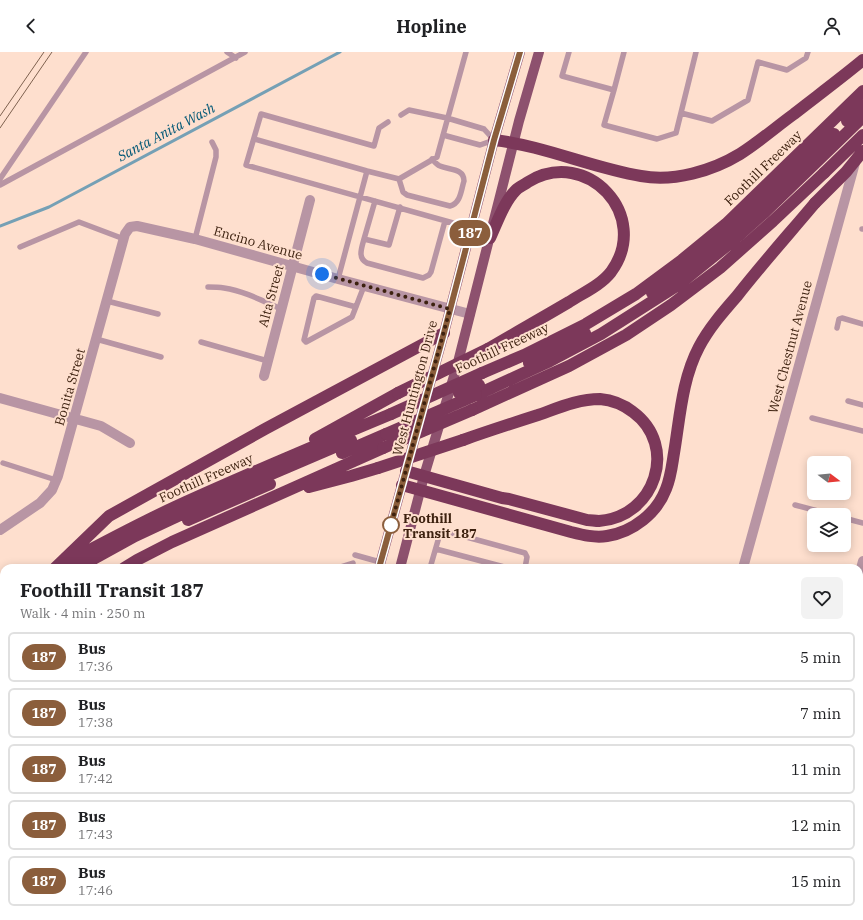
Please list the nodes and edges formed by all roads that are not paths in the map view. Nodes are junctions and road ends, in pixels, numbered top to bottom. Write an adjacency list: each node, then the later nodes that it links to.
1 (86, 52): 30 (lane)
2 (228, 52): 11 (lane)
3 (245, 52): 11 (lane)
4 (466, 52): 19 (lane)
5 (520, 52): 24 (main road, West Huntington Drive)
6 (539, 52): 26 (main road)
7 (569, 52): 13 (lane)
8 (624, 52): 13 (lane)
9 (696, 52): 16 (lane)
10 (808, 52): 16 (lane)
11 (236, 58): 32 (lane)
12 (863, 60): 26 (highway)
13 (614, 90): 16 (lane)
14 (863, 91): 69 (highway, Foothill Freeway, bridge)
15 (863, 105): 63 (highway)
16 (681, 112)
17 (401, 115): 19 (lane)
18 (863, 117): 63 (highway)
19 (448, 118): 22 (lane); 24 (lane)
20 (388, 122): 23 (lane)
21 (863, 134): 79 (highway, bridge); 100 (street, West Chestnut Avenue)
22 (443, 135): 24 (lane); 28 (lane)
23 (254, 139): 29 (lane); 33 (lane)
24 (494, 140): 26 (highway); 39 (main road, West Huntington Drive)
25 (212, 142): 42 (lane)
26 (514, 142): 40 (main road)
27 (863, 151): 78 (highway, bridge)
28 (432, 160): 31 (lane); 31 (lane)
29 (367, 171): 31 (lane); 33 (lane)
30 (0, 179)
31 (399, 179)
32 (0, 185)
33 (360, 197): 35 (lane); 46 (lane)
34 (310, 200): 45 (street, Alta Street)
35 (375, 201): 36 (lane); 43 (lane)
36 (400, 208): 37 (lane); 43 (lane)
37 (445, 221): 39 (lane); 43 (lane)
38 (130, 227): 41 (street, Bonita Street); 42 (street, Encino Avenue)
39 (471, 228): 52 (main road, West Huntington Drive)
40 (490, 238): 54 (main road); 73 (highway, bridge)
41 (124, 239): 44 (lane); 49 (street, Bonita Street)
42 (195, 239): 45 (street, Encino Avenue)
43 (364, 239)
44 (20, 247)
45 (292, 266): 46 (street, Encino Avenue); 51 (street, Alta Street)
46 (338, 279): 47 (street, Encino Avenue)
47 (364, 286): 50 (lane); 52 (street, Encino Avenue)
48 (208, 287): 51 (lane)
49 (107, 301): 53 (lane); 58 (street, Bonita Street)
50 (356, 307): 50 (lane)
51 (281, 309): 61 (street, Alta Street)
52 (450, 309): 54 (street, Encino Avenue); 57 (main road, West Huntington Drive)
53 (158, 314)
54 (470, 314): 75 (main road)
55 (863, 324): 56 (lane)
56 (837, 328)
57 (444, 333): 74 (main road, West Huntington Drive); 88 (highway)
58 (96, 339): 60 (lane); 67 (street, Bonita Street)
59 (201, 342): 61 (lane)
60 (161, 357)
61 (268, 361): 62 (street, Alta Street)
62 (264, 376)
63 (477, 390): 69 (highway, bridge)
64 (0, 398): 67 (street)
65 (848, 401): 66 (lane)
66 (863, 405)
67 (74, 418): 71 (street); 76 (street, Bonita Street)
68 (812, 418): 70 (lane)
69 (389, 424): 73 (highway, Foothill Freeway); 90 (highway); 91 (highway)
70 (863, 431)
71 (130, 443)
72 (3, 463): 76 (lane)
73 (262, 468): 89 (highway, Foothill Freeway)
74 (406, 471): 75 (highway); 77 (main road, West Huntington Drive)
75 (424, 476): 78 (main road); 79 (highway, bridge)
76 (56, 480): 84 (street, Bonita Street)
77 (402, 485): 78 (highway); 95 (main road, West Huntington Drive)
78 (421, 490): 96 (main road)
79 (277, 495): 92 (highway)
80 (795, 505): 81 (lane)
81 (807, 508)
82 (851, 520): 83 (lane)
83 (863, 524)
84 (0, 530)
85 (436, 548): 97 (lane); 98 (lane); 99 (lane)
86 (355, 555): 94 (lane)
87 (353, 563): 93 (lane)
88 (60, 564)
89 (64, 564)
90 (84, 564)
91 (101, 564)
92 (130, 564)
93 (350, 564)
94 (377, 564)
95 (379, 564)
96 (401, 564)
97 (431, 564)
98 (494, 564)
99 (526, 564)
100 (744, 564)

